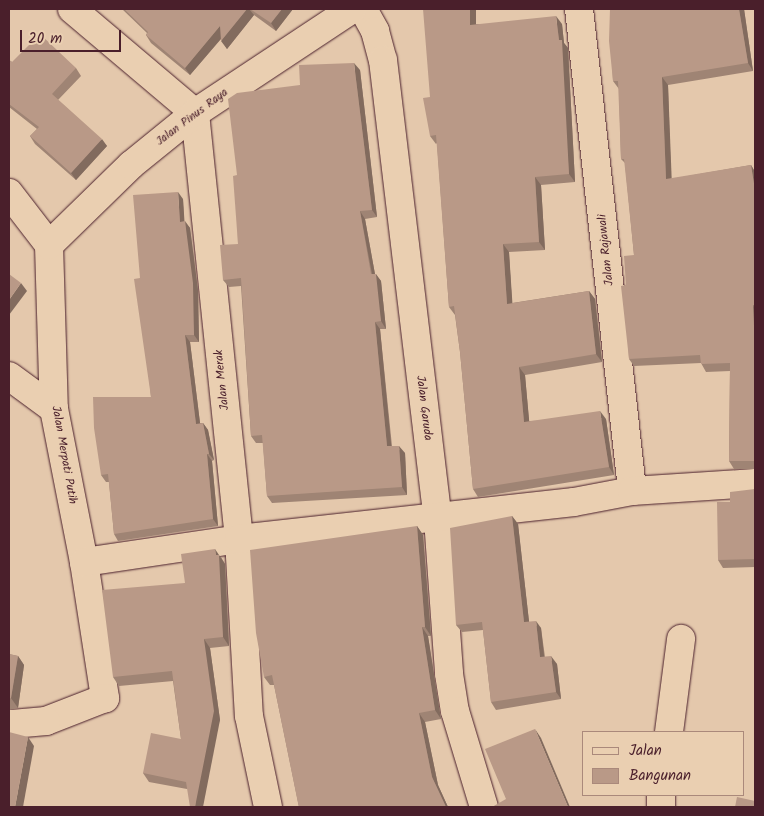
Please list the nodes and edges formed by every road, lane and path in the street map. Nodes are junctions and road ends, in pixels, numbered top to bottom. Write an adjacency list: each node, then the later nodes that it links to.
1 (72, 9): 5 (street)
2 (352, 9): 5 (street, Jalan Pinus Raya)
3 (363, 9): 12 (street, Jalan Garuda)
4 (579, 9): 11 (street, Jalan Rajawali)
5 (195, 112): 7 (street, Jalan Pinus Raya); 13 (street, Jalan Merak)
6 (9, 193): 7 (street)
7 (48, 245): 9 (street, Jalan Merpati Putih)
8 (9, 376): 9 (street)
9 (54, 409): 14 (street, Jalan Merpati Putih)
10 (755, 483): 11 (street)
11 (632, 491): 12 (street)
12 (438, 519): 13 (street); 19 (street, Jalan Garuda)
13 (239, 539): 14 (street); 18 (street, Jalan Merak)
14 (84, 562): 16 (street, Jalan Merpati Putih)
15 (681, 640): 17 (street)
16 (9, 724)
17 (669, 731)
18 (268, 807)
19 (484, 807)

